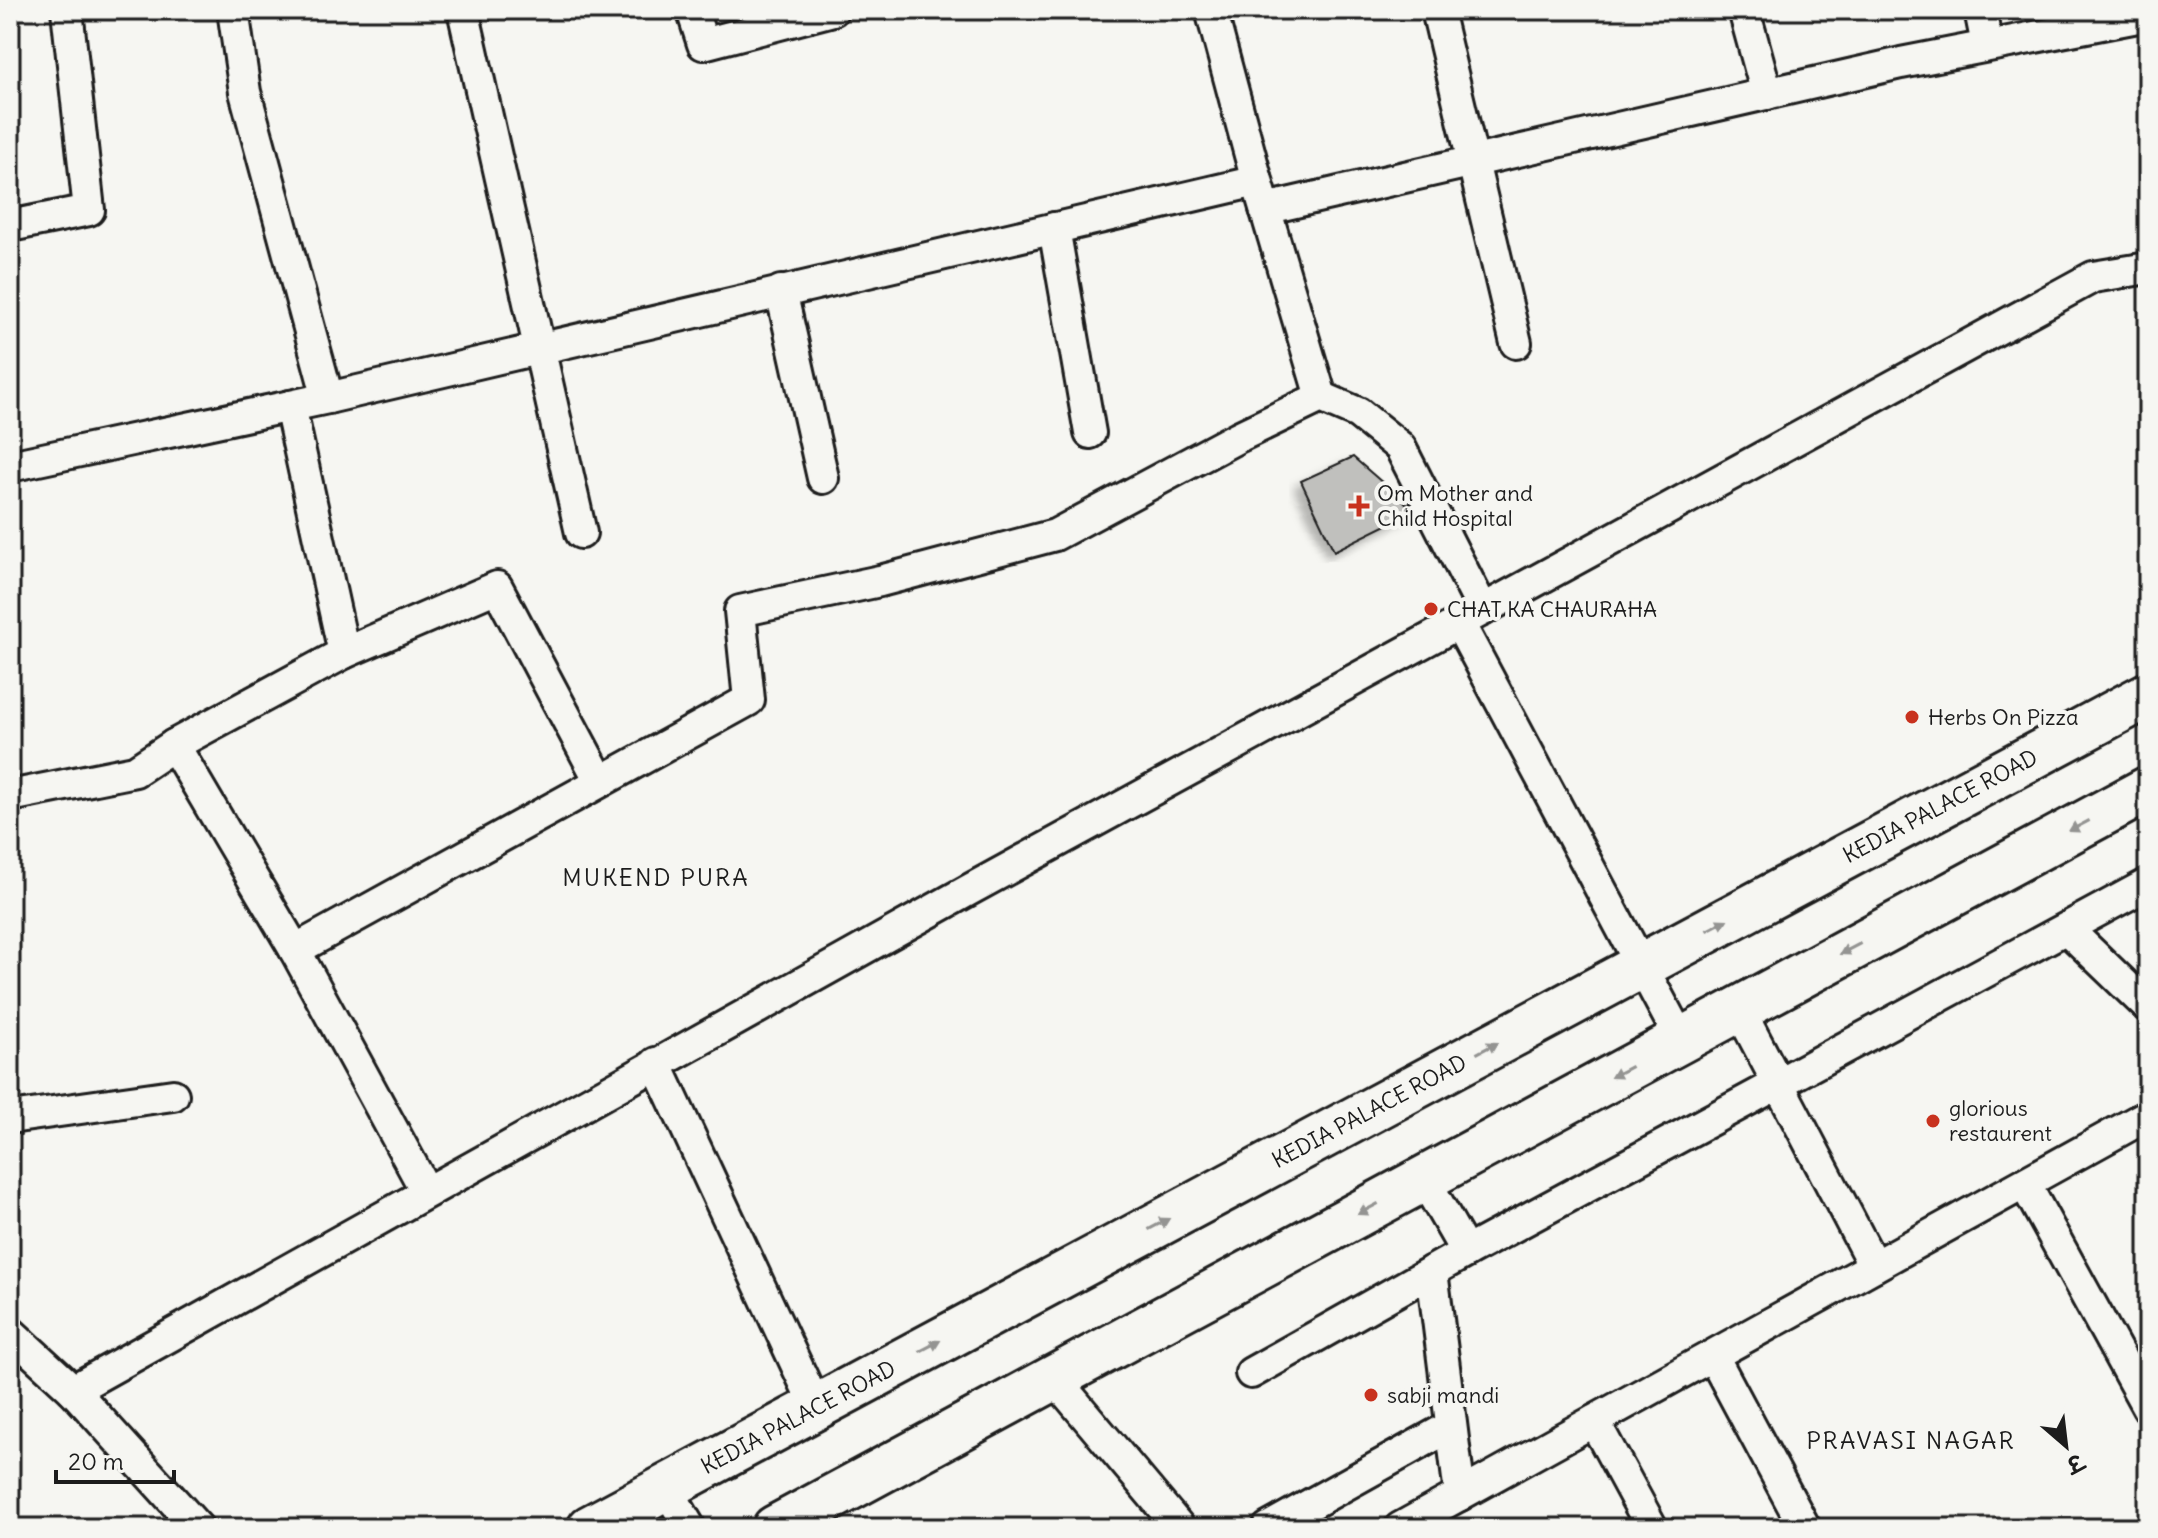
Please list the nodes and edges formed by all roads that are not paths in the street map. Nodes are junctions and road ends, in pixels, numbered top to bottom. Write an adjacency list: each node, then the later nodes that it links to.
1 (67, 10): 15 (street)
2 (233, 10): 22 (street)
3 (463, 10): 20 (street)
4 (692, 10): 5 (street)
5 (833, 10)
6 (1211, 10): 14 (street)
7 (1437, 10): 13 (street)
8 (1744, 10): 12 (street)
9 (1980, 10): 11 (street)
10 (2148, 15): 11 (street)
11 (1987, 45): 12 (street)
12 (1767, 94): 13 (street)
13 (1473, 162): 14 (street); 19 (street)
14 (1261, 195): 16 (street); 21 (street)
15 (10, 226)
16 (1054, 228): 18 (street); 24 (street)
17 (2148, 268): 28 (street)
18 (781, 291): 20 (street); 26 (street)
19 (1516, 343)
20 (541, 348): 22 (street); 27 (street)
21 (1321, 397): 28 (street); 32 (street)
22 (328, 398): 23 (street)
23 (290, 406): 25 (street); 29 (street)
24 (1090, 433)
25 (10, 466)
26 (823, 478)
27 (581, 533)
28 (1471, 617): 38 (street); 42 (street)
29 (344, 653): 31 (street); 32 (street)
30 (2148, 695): 38 (street, KEDIA PALACE ROAD, one-way to 30)
31 (174, 745): 34 (street); 37 (street)
32 (600, 781): 37 (street)
33 (2148, 789): 40 (street, one-way to 40)
34 (10, 796)
35 (2148, 884): 36 (street)
36 (2067, 929): 39 (street); 43 (street)
37 (295, 950): 49 (street)
38 (1643, 965): 41 (street); 58 (street, KEDIA PALACE ROAD, one-way to 38)
39 (2148, 1007)
40 (1739, 1009): 41 (street); 43 (street)
41 (1681, 1040): 47 (street, one-way to 47)
42 (656, 1063): 49 (street); 58 (street)
43 (1777, 1083): 50 (street); 51 (street)
44 (173, 1095): 46 (street)
45 (2148, 1115): 48 (street)
46 (10, 1118)
47 (1424, 1179): 50 (street); 56 (street, one-way to 56)
48 (2025, 1184): 51 (street); 59 (street)
49 (426, 1191): 57 (street)
50 (1466, 1252): 52 (street)
51 (1874, 1266): 54 (street)
52 (1432, 1271): 55 (street); 61 (street)
53 (10, 1332): 57 (street)
54 (1714, 1358): 60 (street); 73 (street)
55 (1251, 1373)
56 (1054, 1378): 68 (street); 69 (street)
57 (73, 1390): 65 (street)
58 (816, 1407): 62 (street, KEDIA PALACE ROAD)
59 (2148, 1408)
60 (1594, 1421): 63 (street); 72 (street)
61 (1451, 1426): 63 (street); 70 (street)
62 (666, 1487): 66 (street, KEDIA PALACE ROAD); 67 (street)
63 (1460, 1495): 64 (street)
64 (1432, 1520): 71 (street)
65 (198, 1528)
66 (590, 1528)
67 (690, 1528)
68 (775, 1528)
69 (1180, 1528)
70 (1268, 1528)
71 (1400, 1528)
72 (1652, 1528)
73 (1805, 1528)

